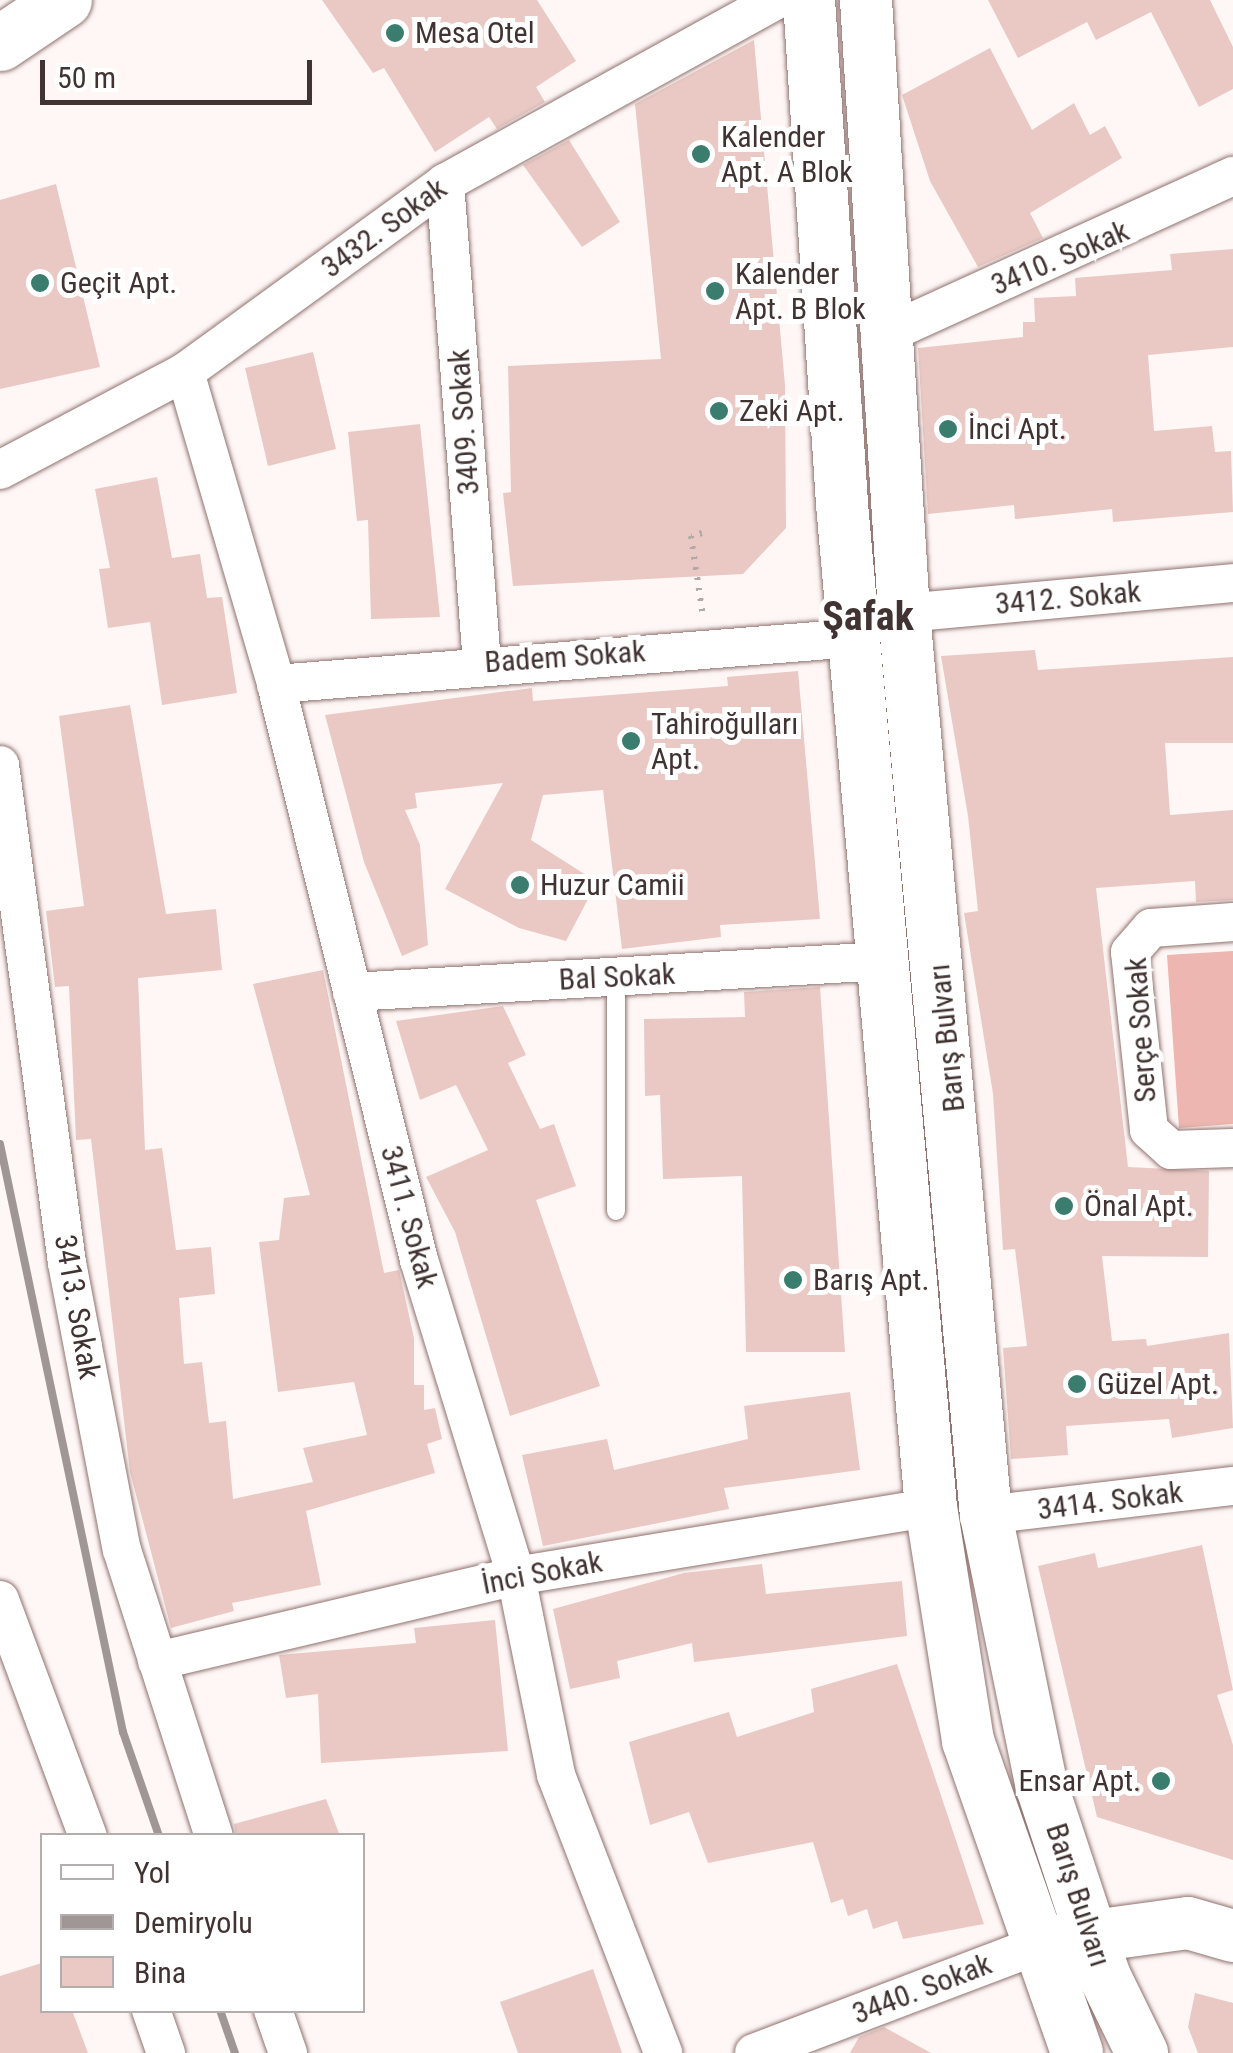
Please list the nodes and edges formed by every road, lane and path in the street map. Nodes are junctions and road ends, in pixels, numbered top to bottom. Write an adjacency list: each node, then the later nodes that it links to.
1 (64, 0): 5 (main road)
2 (777, 0): 7 (street, 3432. Sokak)
3 (809, 0): 14 (main road, Barış Bulvarı)
4 (866, 0): 8 (main road, Barış Bulvarı)
5 (4, 41)
6 (1233, 176): 8 (street, 3410. Sokak)
7 (445, 183): 9 (street, 3432. Sokak); 16 (street, 3409. Sokak)
8 (884, 335): 13 (main road, Barış Bulvarı)
9 (185, 372): 10 (street, 3432. Sokak); 17 (street, 3411. Sokak)
10 (0, 470)
11 (702, 533): 15 (path)
12 (1233, 583): 13 (street, 3412. Sokak)
13 (904, 612): 27 (main road, Barış Bulvarı)
14 (854, 638): 15 (street, Badem Sokak); 20 (main road, Barış Bulvarı)
15 (708, 648): 16 (street, Badem Sokak)
16 (482, 662): 17 (street, Badem Sokak)
17 (276, 684): 22 (street, 3411. Sokak)
18 (0, 765): 30 (street, 3413. Sokak)
19 (1233, 922): 23 (street, Serçe Sokak)
20 (883, 962): 21 (street, Bal Sokak); 26 (main road, Barış Bulvarı)
21 (616, 978): 22 (street, Bal Sokak); 24 (lane)
22 (352, 992): 28 (street, 3411. Sokak)
23 (1233, 1148)
24 (616, 1211)
25 (1233, 1486): 27 (street, 3414. Sokak)
26 (931, 1507): 28 (street, İnci Sokak); 35 (main road, Barış Bulvarı)
27 (986, 1515): 33 (main road, Barış Bulvarı)
28 (516, 1576): 30 (street, İnci Sokak); 40 (street, 3411. Sokak)
29 (0, 1600): 31 (street)
30 (157, 1661): 32 (street, 3413. Sokak)
31 (87, 1833)
32 (213, 1833)
33 (1091, 1934): 34 (main road); 35 (main road); 43 (main road, Barış Bulvarı)
34 (1233, 1936)
35 (1034, 1946): 41 (street, 3440. Sokak); 42 (main road, Barış Bulvarı)
36 (153, 2013): 38 (street)
37 (274, 2013): 39 (street)
38 (166, 2053)
39 (288, 2053)
40 (663, 2053)
41 (754, 2053)
42 (1077, 2053)
43 (1142, 2053)

